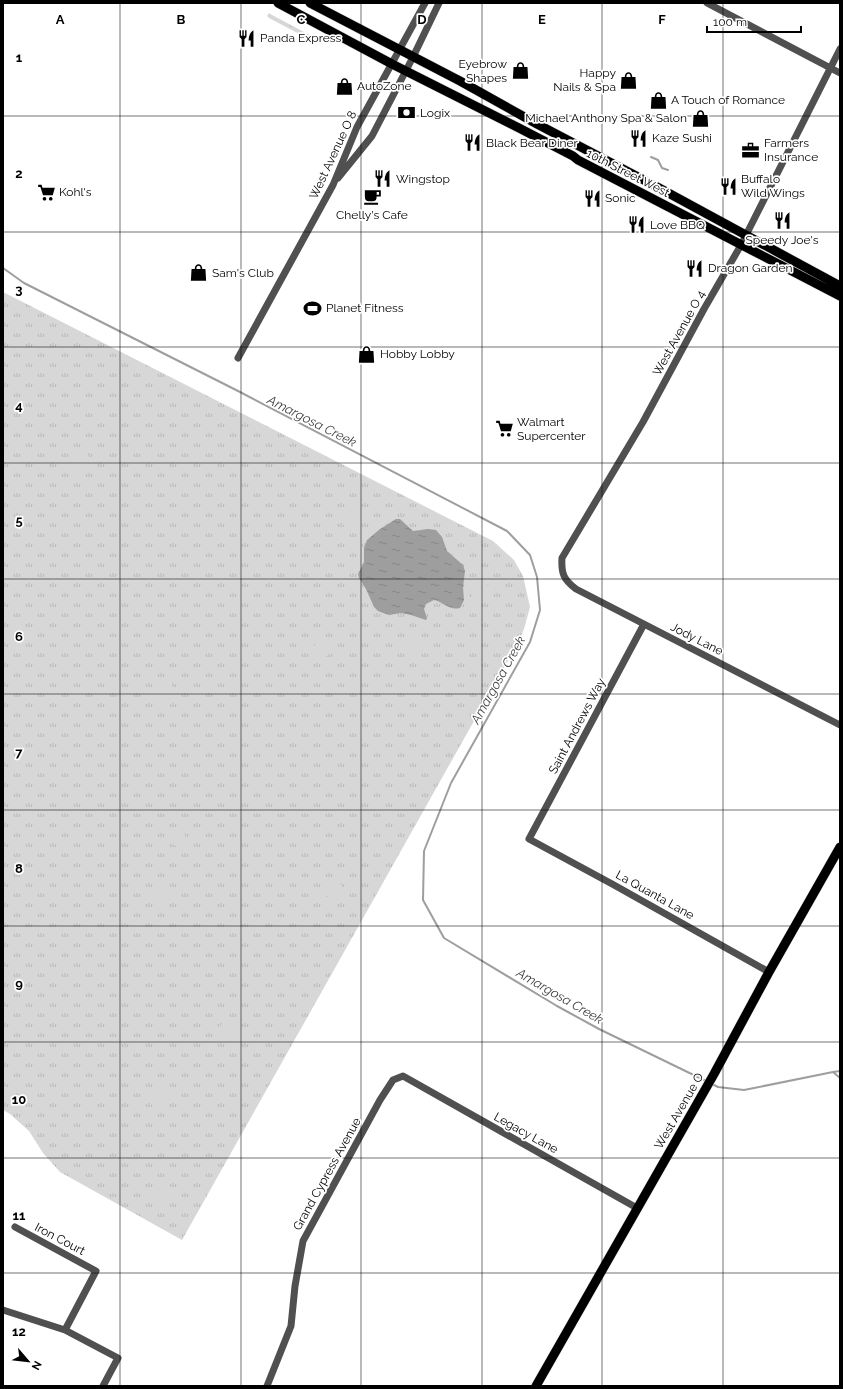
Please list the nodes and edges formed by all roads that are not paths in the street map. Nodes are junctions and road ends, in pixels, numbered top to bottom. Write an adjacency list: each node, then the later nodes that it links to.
1 (278, 3): 9 (main road, 10th Street West)
2 (310, 3): 6 (main road, 10th Street West)
3 (425, 3): 6 (street, West Avenue O 8)
4 (439, 3): 8 (street)
5 (707, 3): 10 (street)
6 (399, 49): 8 (main road, 10th Street West); 9 (street, West Avenue O 8)
7 (840, 49): 10 (street, West Avenue O 4)
8 (413, 57): 11 (street); 14 (main road, 10th Street West)
9 (392, 64): 11 (main road, 10th Street West); 15 (street, West Avenue O 8)
10 (830, 68): 12 (street); 16 (street, West Avenue O 4)
11 (406, 71): 13 (main road, 10th Street West); 15 (street)
12 (840, 73)
13 (573, 156): 14 (main road); 17 (main road, 10th Street West)
14 (642, 179): 16 (main road, 10th Street West)
15 (334, 185): 20 (street, West Avenue O 8)
16 (746, 235): 17 (street, West Avenue O 4); 18 (main road, 10th Street West)
17 (741, 245): 19 (main road, 10th Street West); 21 (street, West Avenue O 4)
18 (840, 286)
19 (840, 296)
20 (238, 358)
21 (562, 558): 22 (street, Jody Lane)
22 (644, 624): 23 (street, Jody Lane); 24 (street, Saint Andrews Way)
23 (840, 725)
24 (529, 839): 26 (street, La Quanta Lane)
25 (840, 846): 26 (main road, West Avenue O)
26 (769, 972): 28 (main road, West Avenue O)
27 (403, 1076): 28 (street, Legacy Lane); 33 (street, Grand Cypress Avenue)
28 (637, 1208): 34 (main road, West Avenue O)
29 (15, 1227): 31 (street, Iron Court)
30 (3, 1310): 31 (street)
31 (65, 1330): 32 (street)
32 (103, 1386)
33 (267, 1386)
34 (536, 1386)

